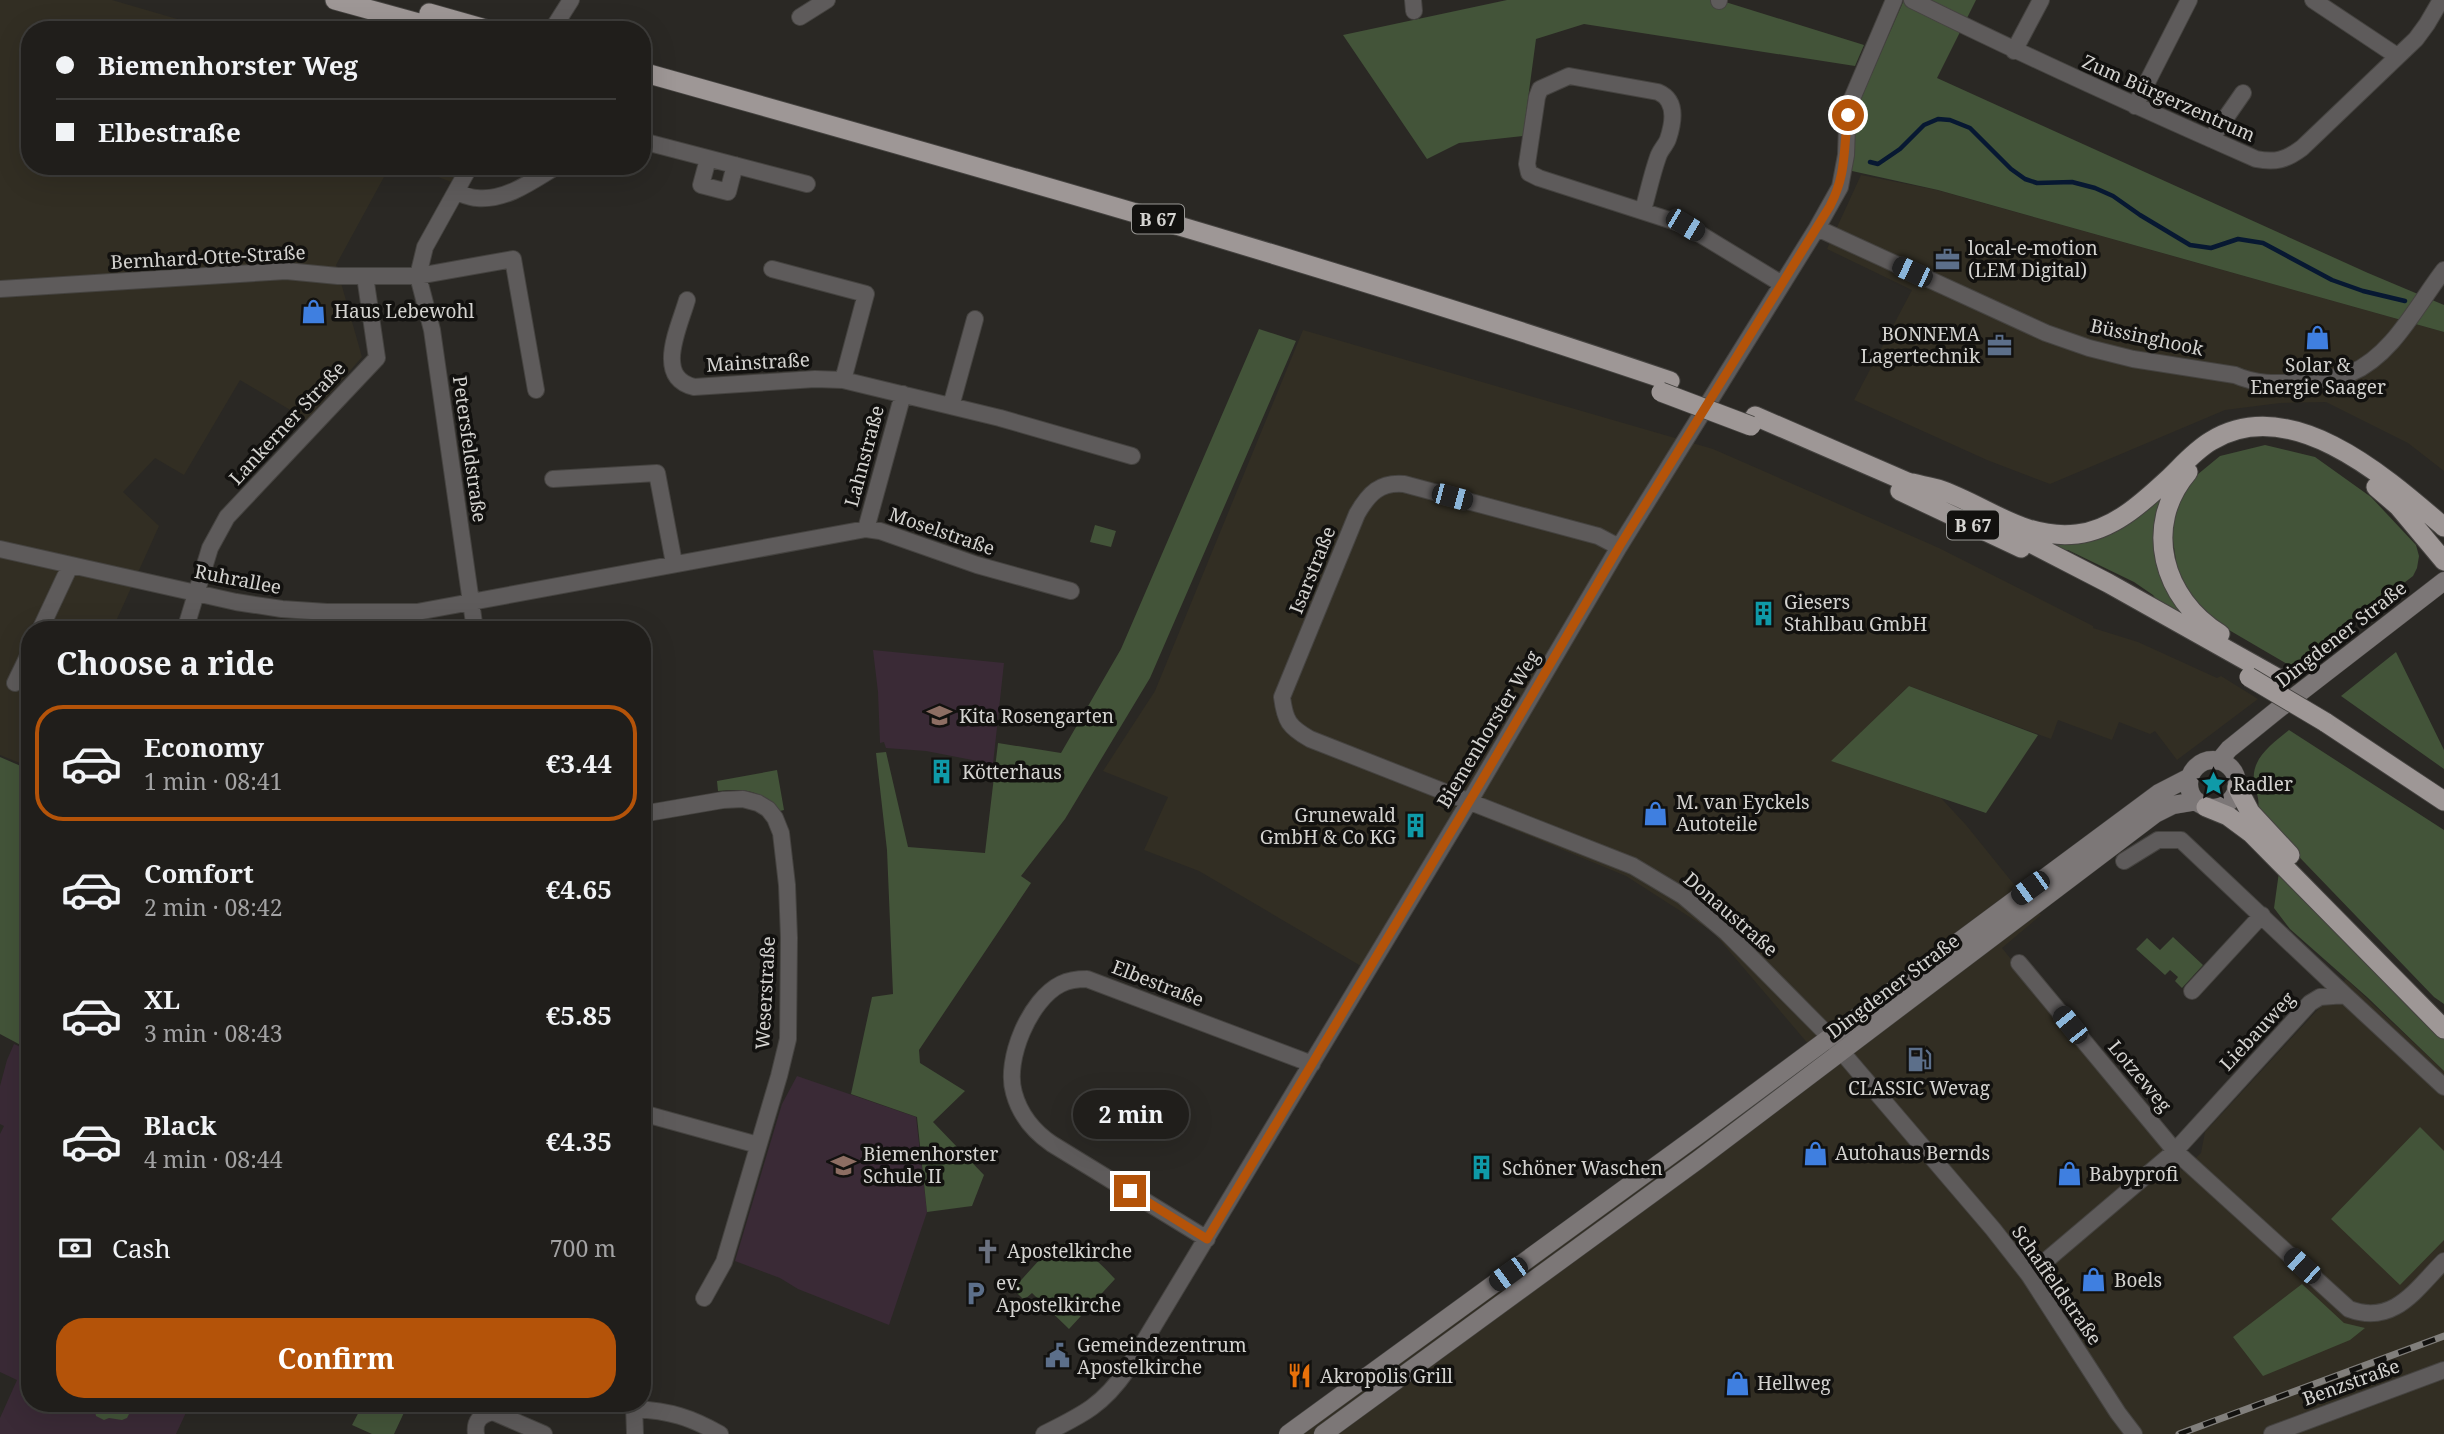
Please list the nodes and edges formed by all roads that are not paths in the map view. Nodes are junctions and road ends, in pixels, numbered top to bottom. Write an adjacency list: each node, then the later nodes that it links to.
1 (335, 0): 12 (highway)
2 (381, 0): 13 (highway)
3 (570, 0): 14 (street)
4 (827, 0): 11 (street)
5 (1894, 0): 30 (street, Biemenhorster Weg)
6 (1912, 0): 15 (street, Zum Bürgerzentrum)
7 (2041, 0): 15 (street)
8 (2189, 0): 20 (street)
9 (2313, 0): 16 (street)
10 (2441, 0): 16 (street, Zum Bürgerzentrum)
11 (800, 17)
12 (411, 21)
13 (457, 21)
14 (557, 21)
15 (2014, 51): 20 (street, Zum Bürgerzentrum)
16 (2397, 56): 21 (street, Zum Bürgerzentrum)
17 (651, 75): 40 (highway, B 67)
18 (651, 86): 40 (highway, B 67)
19 (2243, 93): 21 (street)
20 (2135, 106): 21 (street, Zum Bürgerzentrum)
21 (2211, 139)
22 (651, 143): 23 (street)
23 (708, 159): 24 (street); 24 (street)
24 (735, 165): 27 (street)
25 (465, 175): 28 (street)
26 (543, 175): 28 (street)
27 (807, 184)
28 (456, 192): 34 (street)
29 (1643, 210): 29 (street); 35 (street)
30 (1817, 228): 32 (street, Büssinghook); 35 (street, Biemenhorster Weg)
31 (772, 269): 39 (street)
32 (2444, 270)
33 (365, 276): 34 (street, Bernhard-Otte-Straße); 36 (street, Bernhard-Otte-Straße); 57 (street, Lankerner Straße)
34 (418, 276): 41 (street, Bernhard-Otte-Straße); 58 (street, Petersfeldstraße)
35 (1782, 284): 50 (street, Biemenhorster Weg)
36 (0, 289)
37 (687, 300): 39 (street, Mainstraße)
38 (975, 319): 43 (street)
39 (844, 380): 42 (street, Mainstraße)
40 (1666, 386): 44 (highway, B 67, bridge)
41 (536, 390)
42 (903, 394): 43 (street, Mainstraße); 49 (street, Lahnstraße)
43 (951, 406): 45 (street, Mainstraße)
44 (1753, 421): 47 (highway, B 67); 62 (highway, B 67)
45 (1132, 456)
46 (553, 479): 53 (street)
47 (1912, 483): 48 (highway); 62 (highway, B 67)
48 (2444, 527)
49 (866, 529): 53 (street, Moselstraße); 56 (street, Moselstraße)
50 (1619, 547): 69 (street, Biemenhorster Weg); 69 (street, Isarstraße)
51 (0, 550): 54 (street, Ruhrallee)
52 (2444, 561): 62 (highway)
53 (674, 563): 58 (street, Moselstraße)
54 (70, 566): 57 (street, Ruhrallee); 59 (street)
55 (2444, 582): 66 (main road, Dingdener Straße)
56 (1071, 591)
57 (195, 593): 58 (street, Ruhrallee); 60 (street)
58 (471, 603): 61 (street, Petersfeldstraße)
59 (44, 621)
60 (187, 621)
61 (474, 621)
62 (2259, 669): 65 (highway, B 67, bridge); 65 (highway, B 67)
63 (21, 671): 64 (street)
64 (15, 683)
65 (2330, 718): 68 (highway, B 67); 70 (highway, B 67)
66 (2230, 773): 67 (main road, Dingdener Straße); 71 (main road, Dingdener Straße); 78 (highway)
67 (2190, 777): 71 (main road); 80 (main road, Dingdener Straße)
68 (2444, 788)
69 (1470, 801): 80 (street, Donaustraße); 82 (street, Biemenhorster Weg)
70 (2444, 801)
71 (2201, 804): 79 (highway); 81 (main road, Dingdener Straße)
72 (651, 812): 86 (street, Weserstraße)
73 (2124, 861): 74 (street)
74 (2262, 915): 76 (street); 77 (street)
75 (2019, 963): 87 (street, Lotzeweg)
76 (2192, 991)
77 (2345, 995): 83 (street); 87 (street, Liebauweg)
78 (2444, 1014)
79 (2444, 1029)
80 (1829, 1037): 81 (street, Schaffeldstraße); 85 (main road, Dingdener Straße)
81 (1842, 1052): 88 (main road, Dingdener Straße); 91 (street, Schaffeldstraße)
82 (1312, 1064): 89 (street, Biemenhorster Weg); 89 (street, Elbestraße)
83 (2444, 1087)
84 (651, 1116): 86 (street)
85 (1701, 1133): 88 (main road, Dingdener Straße); 103 (main road, Dingdener Straße)
86 (758, 1145): 92 (street, Weserstraße)
87 (2175, 1151): 90 (street); 91 (street, Liebauweg)
88 (1621, 1216): 104 (main road, Dingdener Straße)
89 (1207, 1239): 102 (street, Biemenhorster Weg)
90 (2444, 1261)
91 (2029, 1275): 105 (street, Schaffeldstraße)
92 (704, 1298)
93 (2444, 1370): 106 (street, Benzstraße)
94 (651, 1409): 101 (street)
95 (486, 1412): 98 (street)
96 (500, 1412): 99 (street)
97 (634, 1412): 100 (street)
98 (476, 1434)
99 (544, 1434)
100 (635, 1434)
101 (720, 1434)
102 (1044, 1434)
103 (1288, 1434)
104 (1323, 1434)
105 (2134, 1434)
106 (2272, 1434)

